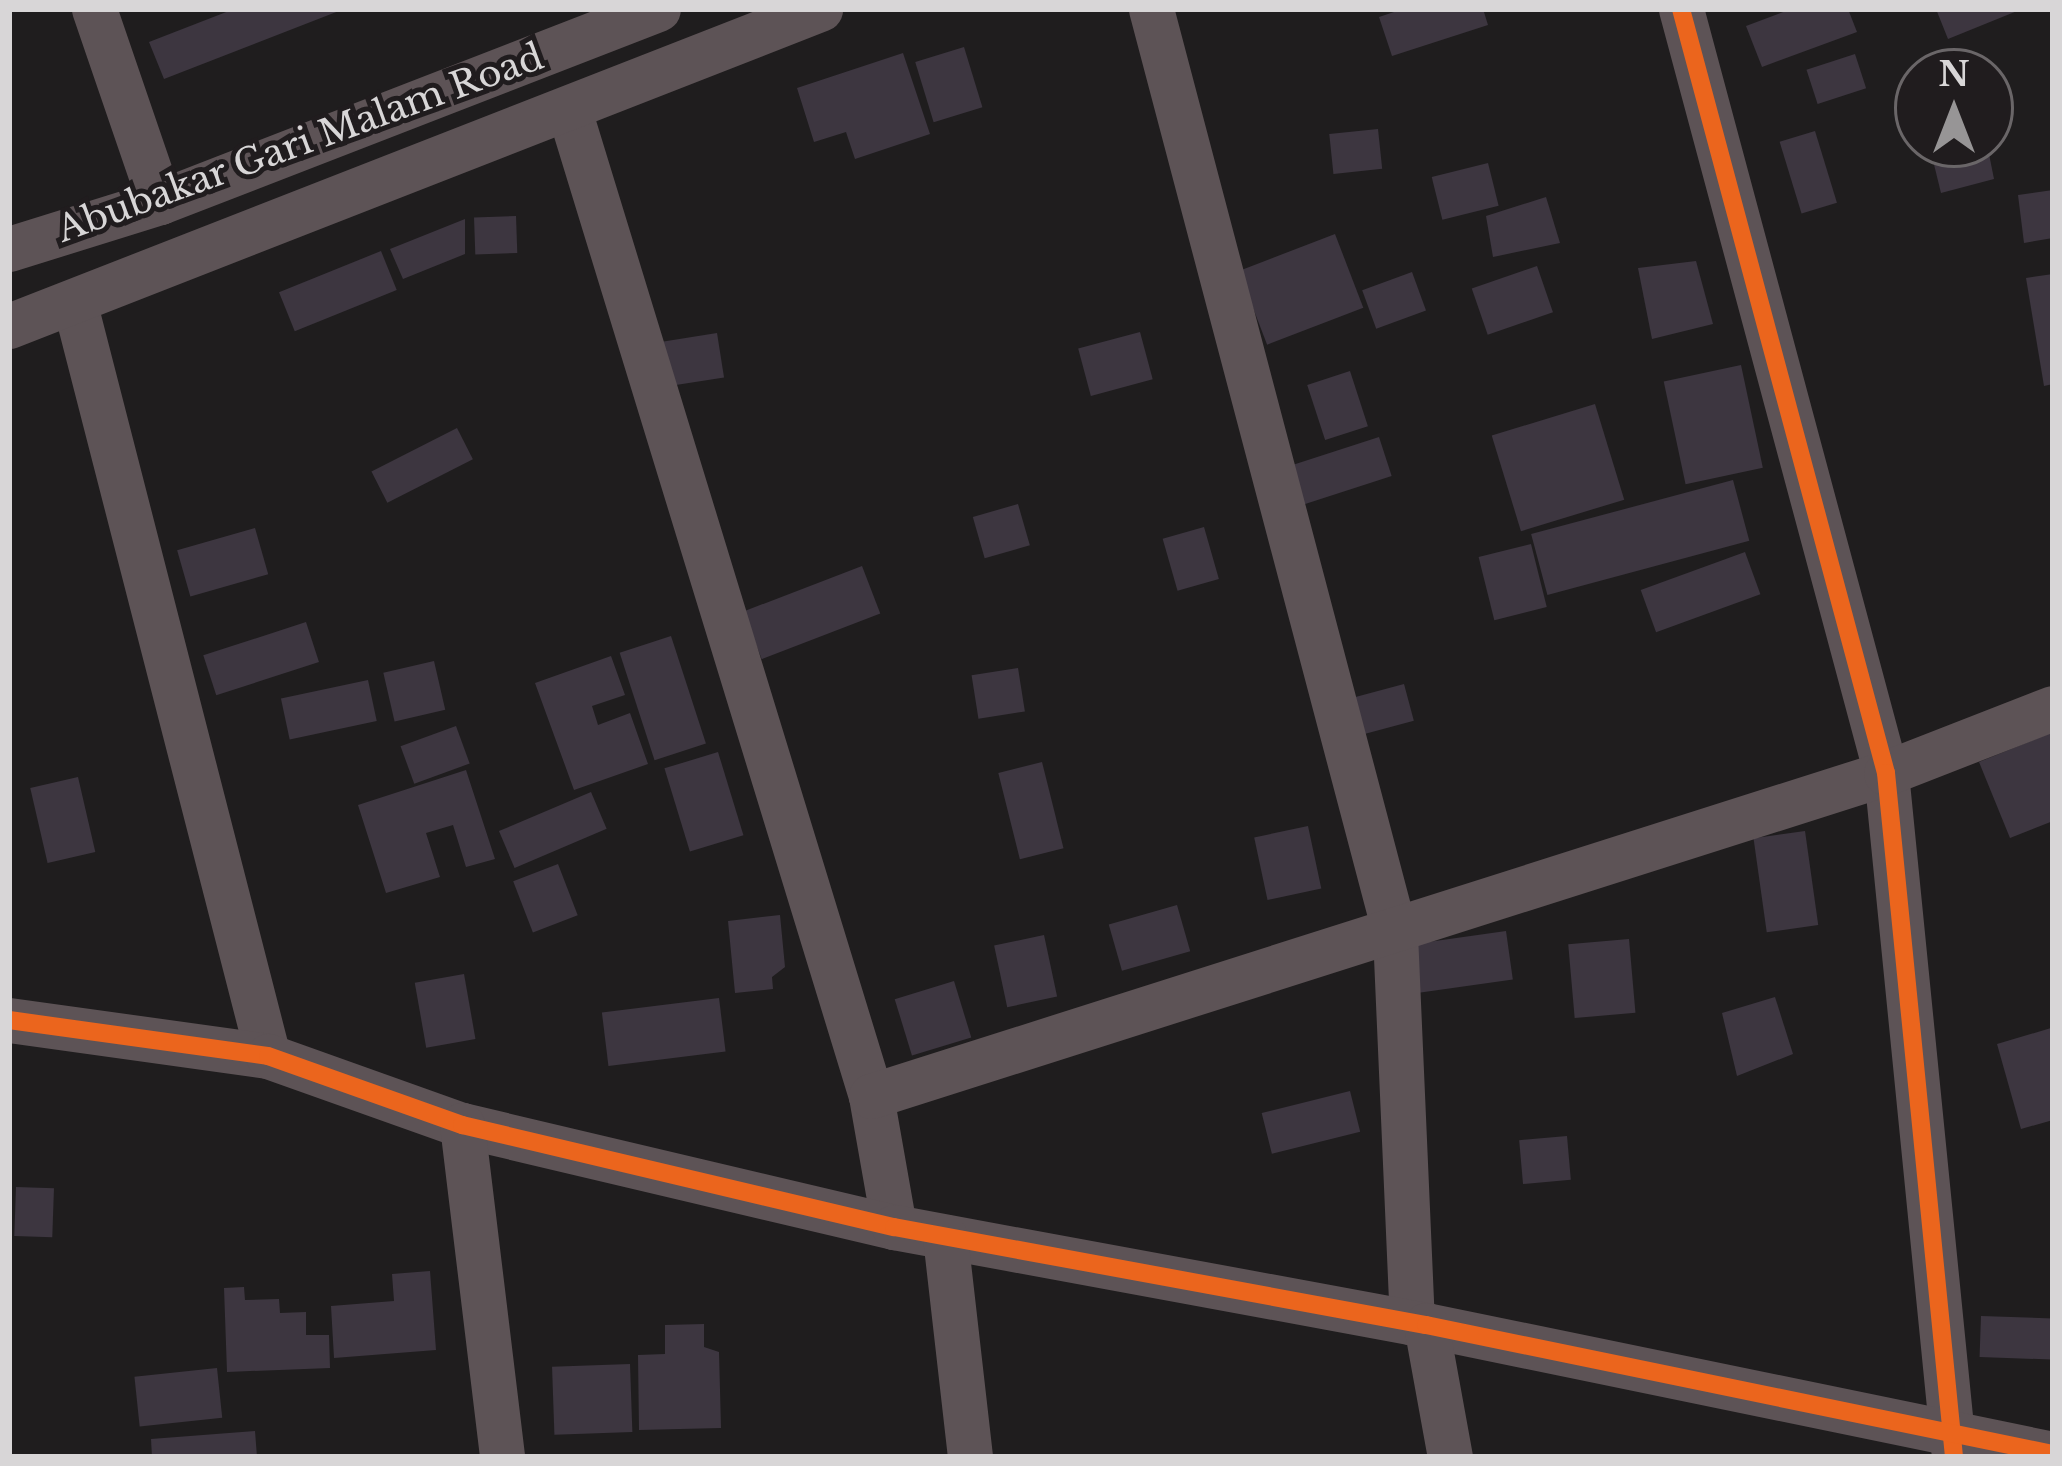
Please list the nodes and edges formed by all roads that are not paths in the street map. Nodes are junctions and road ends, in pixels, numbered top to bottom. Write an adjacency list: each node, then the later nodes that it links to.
1 (94, 9): 7 (street)
2 (658, 9): 7 (street, Abubakar Gari Malam Road)
3 (820, 9): 6 (street)
4 (1151, 9): 13 (street)
5 (1681, 9): 12 (street)
6 (569, 110): 9 (street); 16 (street)
7 (160, 202): 8 (street, Abubakar Gari Malam Road)
8 (9, 250)
9 (75, 305): 10 (street); 15 (street)
10 (9, 326)
11 (2053, 708): 12 (street)
12 (1886, 772): 13 (street); 21 (street)
13 (1395, 934): 16 (street); 20 (street)
14 (9, 1021): 15 (street)
15 (268, 1056): 17 (street)
16 (871, 1096): 18 (street)
17 (462, 1125): 18 (street); 23 (street)
18 (894, 1227): 19 (street)
19 (945, 1237): 20 (street); 24 (street)
20 (1419, 1324): 21 (street); 25 (street)
21 (1953, 1445): 22 (street)
22 (2053, 1454)
23 (502, 1457)
24 (970, 1457)
25 (1450, 1457)

